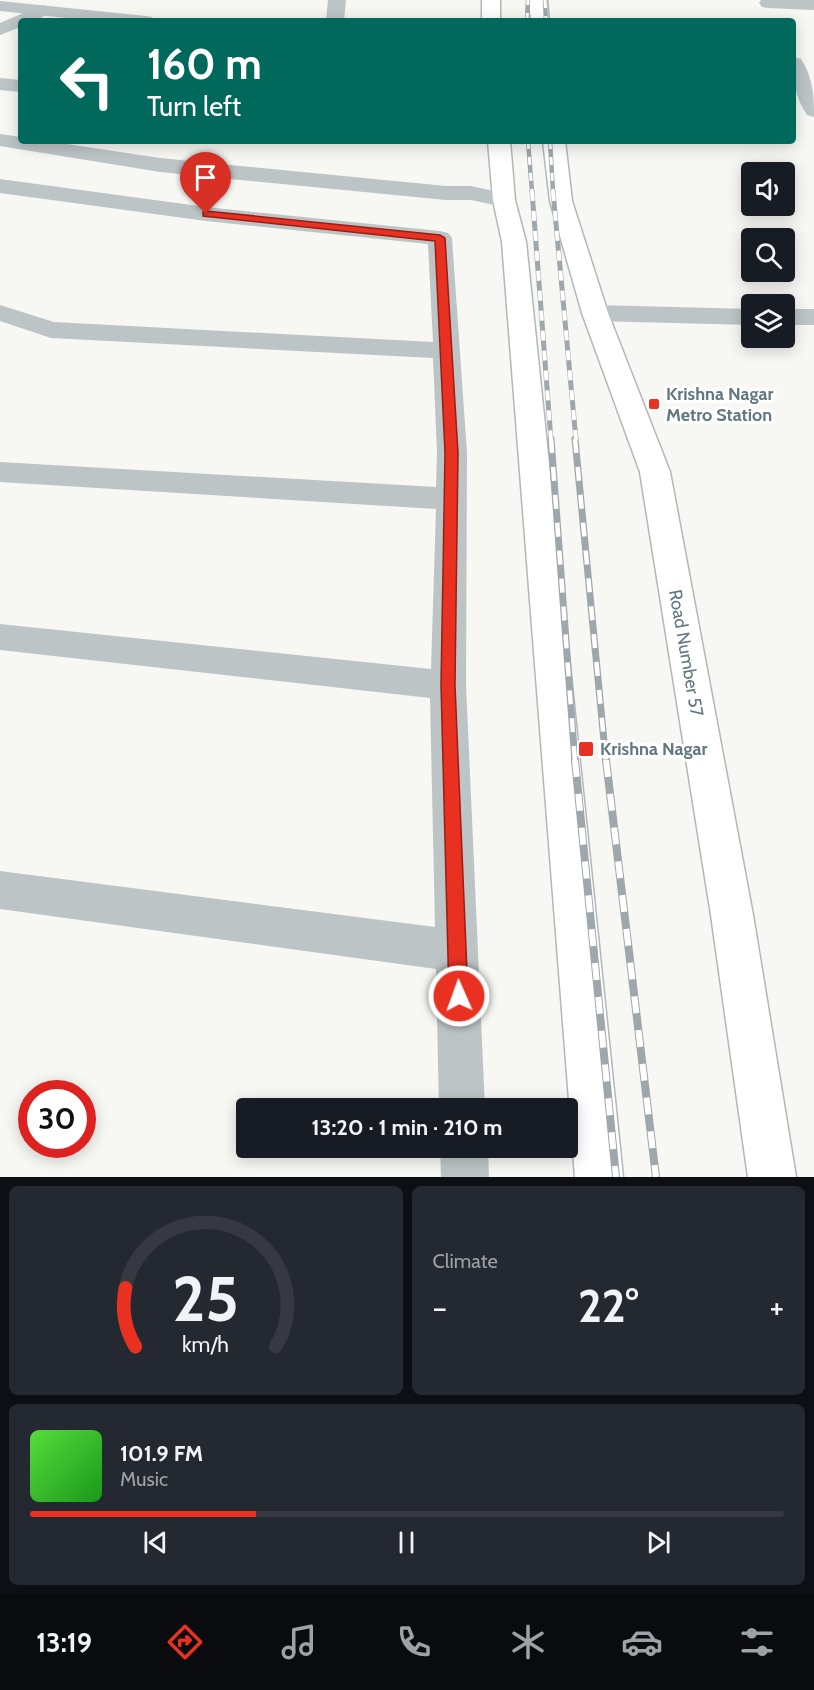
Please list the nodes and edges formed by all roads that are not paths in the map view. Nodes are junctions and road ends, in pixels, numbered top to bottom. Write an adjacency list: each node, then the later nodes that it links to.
1 (337, 0): 10 (street)
2 (491, 0): 11 (main road)
3 (538, 0): 12 (main road)
4 (767, 1): 5 (street); 13 (street)
5 (814, 5)
6 (0, 6): 7 (street)
7 (42, 10): 8 (street); 9 (street)
8 (25, 18)
9 (118, 18)
10 (335, 18)
11 (491, 18)
12 (540, 18)
13 (775, 18)
14 (18, 21): 15 (street)
15 (0, 30)
16 (796, 68): 19 (street)
17 (0, 84): 18 (street)
18 (18, 86)
19 (814, 111)
20 (0, 140): 21 (street)
21 (18, 143)
22 (26, 144): 26 (street)
23 (499, 144): 26 (main road)
24 (554, 144): 28 (main road, Road Number 57)
25 (0, 186): 32 (street)
26 (504, 200): 42 (main road)
27 (0, 313): 32 (street)
28 (595, 314): 29 (street); 43 (main road, Road Number 57)
29 (741, 317)
30 (795, 317): 31 (street)
31 (814, 317)
32 (446, 351): 34 (street)
33 (0, 472): 34 (street)
34 (450, 499): 36 (street)
35 (0, 637): 36 (street)
36 (448, 685): 38 (street)
37 (0, 891): 38 (street)
38 (457, 951): 39 (street)
39 (462, 1098)
40 (464, 1158): 41 (street)
41 (465, 1177)
42 (599, 1177)
43 (771, 1177)

